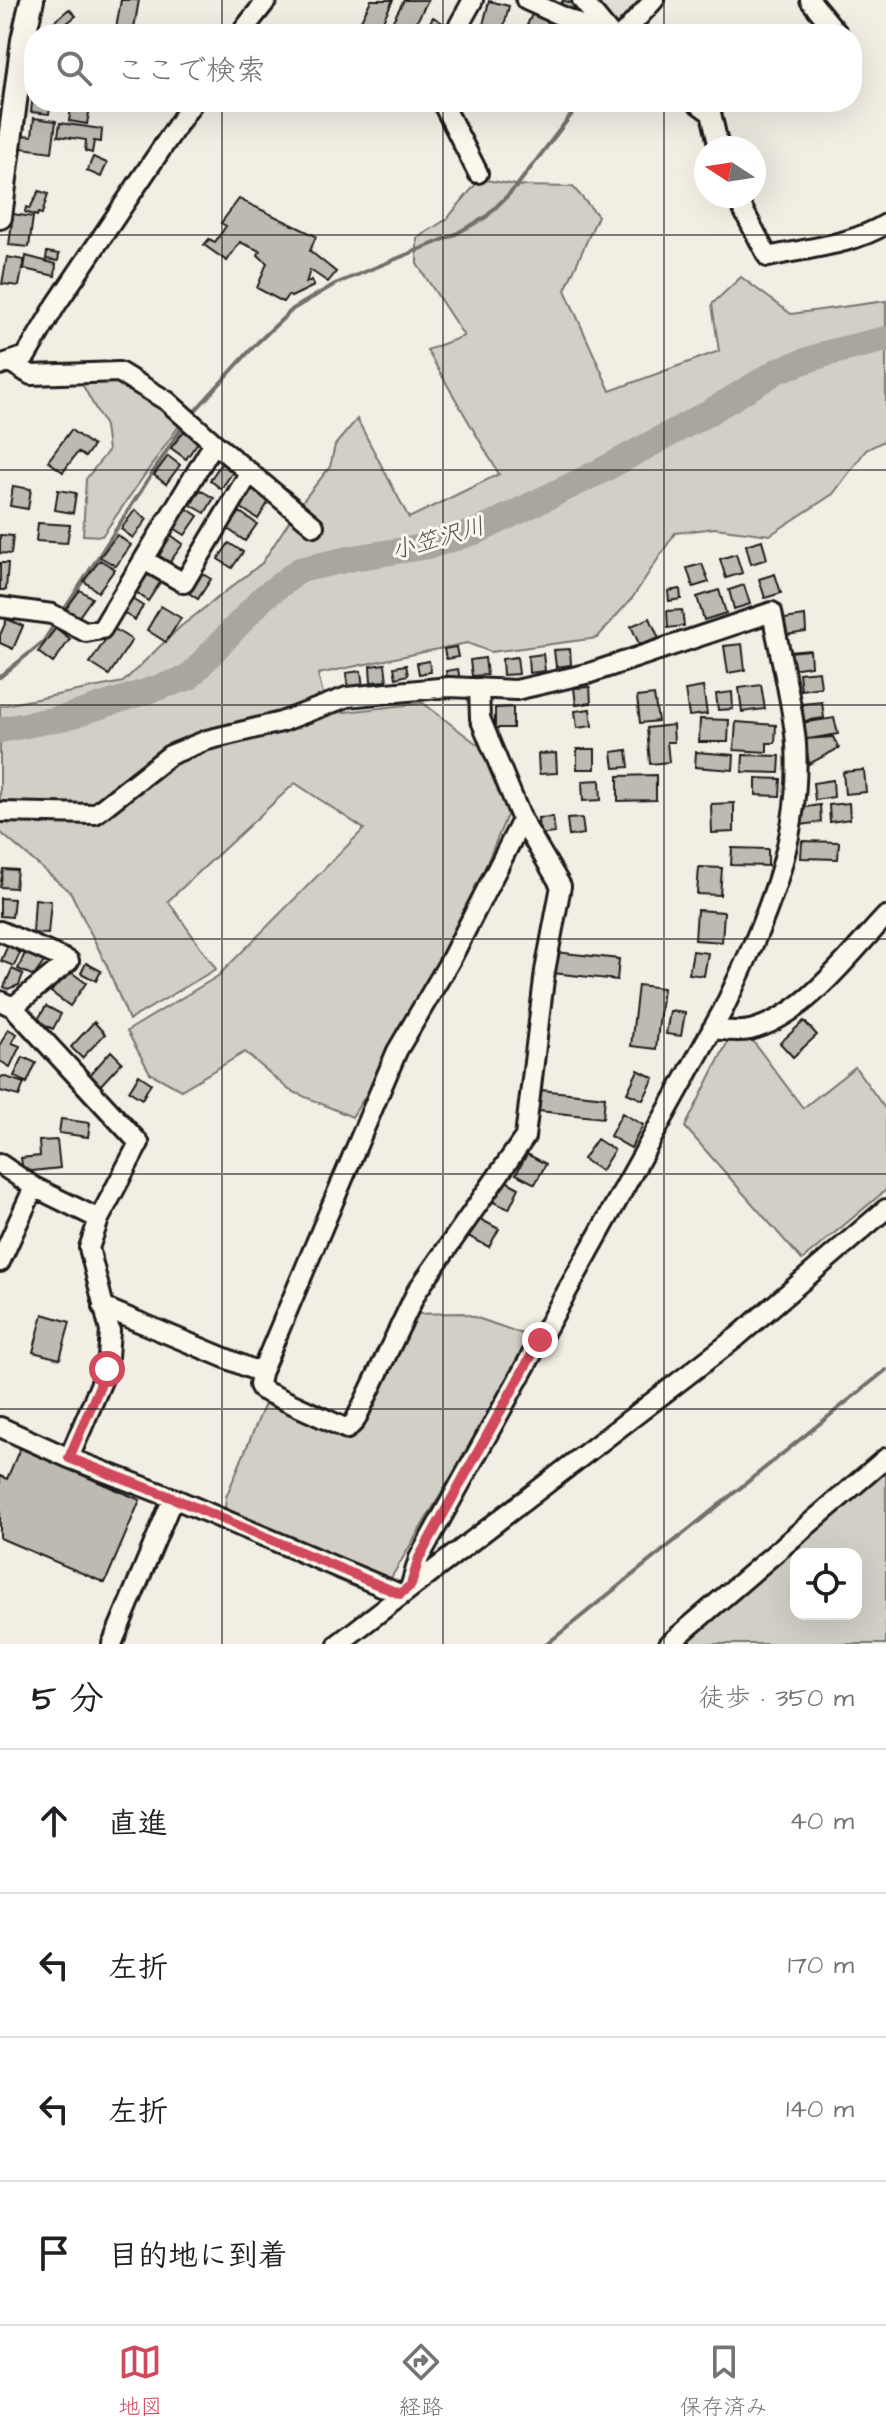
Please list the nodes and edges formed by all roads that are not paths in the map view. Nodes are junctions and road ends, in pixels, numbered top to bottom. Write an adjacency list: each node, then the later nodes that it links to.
1 (32, 0): 8 (main road)
2 (267, 0): 9 (street)
3 (473, 0): 10 (street)
4 (526, 0): 11 (street)
5 (582, 0): 12 (street)
6 (654, 0): 13 (street)
7 (810, 0): 14 (street)
8 (27, 24)
9 (248, 24)
10 (460, 24)
11 (579, 24)
12 (602, 24)
13 (632, 24)
14 (830, 24)
15 (24, 36): 21 (main road)
16 (186, 112): 25 (street)
17 (447, 112): 20 (street)
18 (710, 112): 19 (street)
19 (716, 136)
20 (478, 173)
21 (3, 175): 23 (main road)
22 (742, 208): 24 (street)
23 (0, 217)
24 (886, 224)
25 (5, 363): 26 (street)
26 (214, 443): 27 (street); 29 (street)
27 (250, 472): 28 (street); 29 (street)
28 (314, 526)
29 (144, 560): 30 (street)
30 (0, 607)
31 (479, 688): 32 (street); 33 (street); 37 (street)
32 (0, 812)
33 (522, 820): 45 (street); 45 (street)
34 (886, 916): 37 (street)
35 (0, 931): 36 (street)
36 (6, 1004): 41 (street)
37 (712, 1029): 50 (street)
38 (0, 1164): 39 (street)
39 (34, 1187): 41 (street); 42 (street)
40 (886, 1209): 50 (street)
41 (99, 1219): 44 (street)
42 (6, 1230): 43 (street)
43 (0, 1262)
44 (103, 1307): 45 (street); 47 (street)
45 (261, 1373)
46 (0, 1427): 47 (street)
47 (69, 1458): 49 (street)
48 (886, 1458): 53 (street)
49 (173, 1498): 50 (street); 51 (street)
50 (406, 1590): 52 (street)
51 (112, 1644)
52 (338, 1644)
53 (669, 1644)

